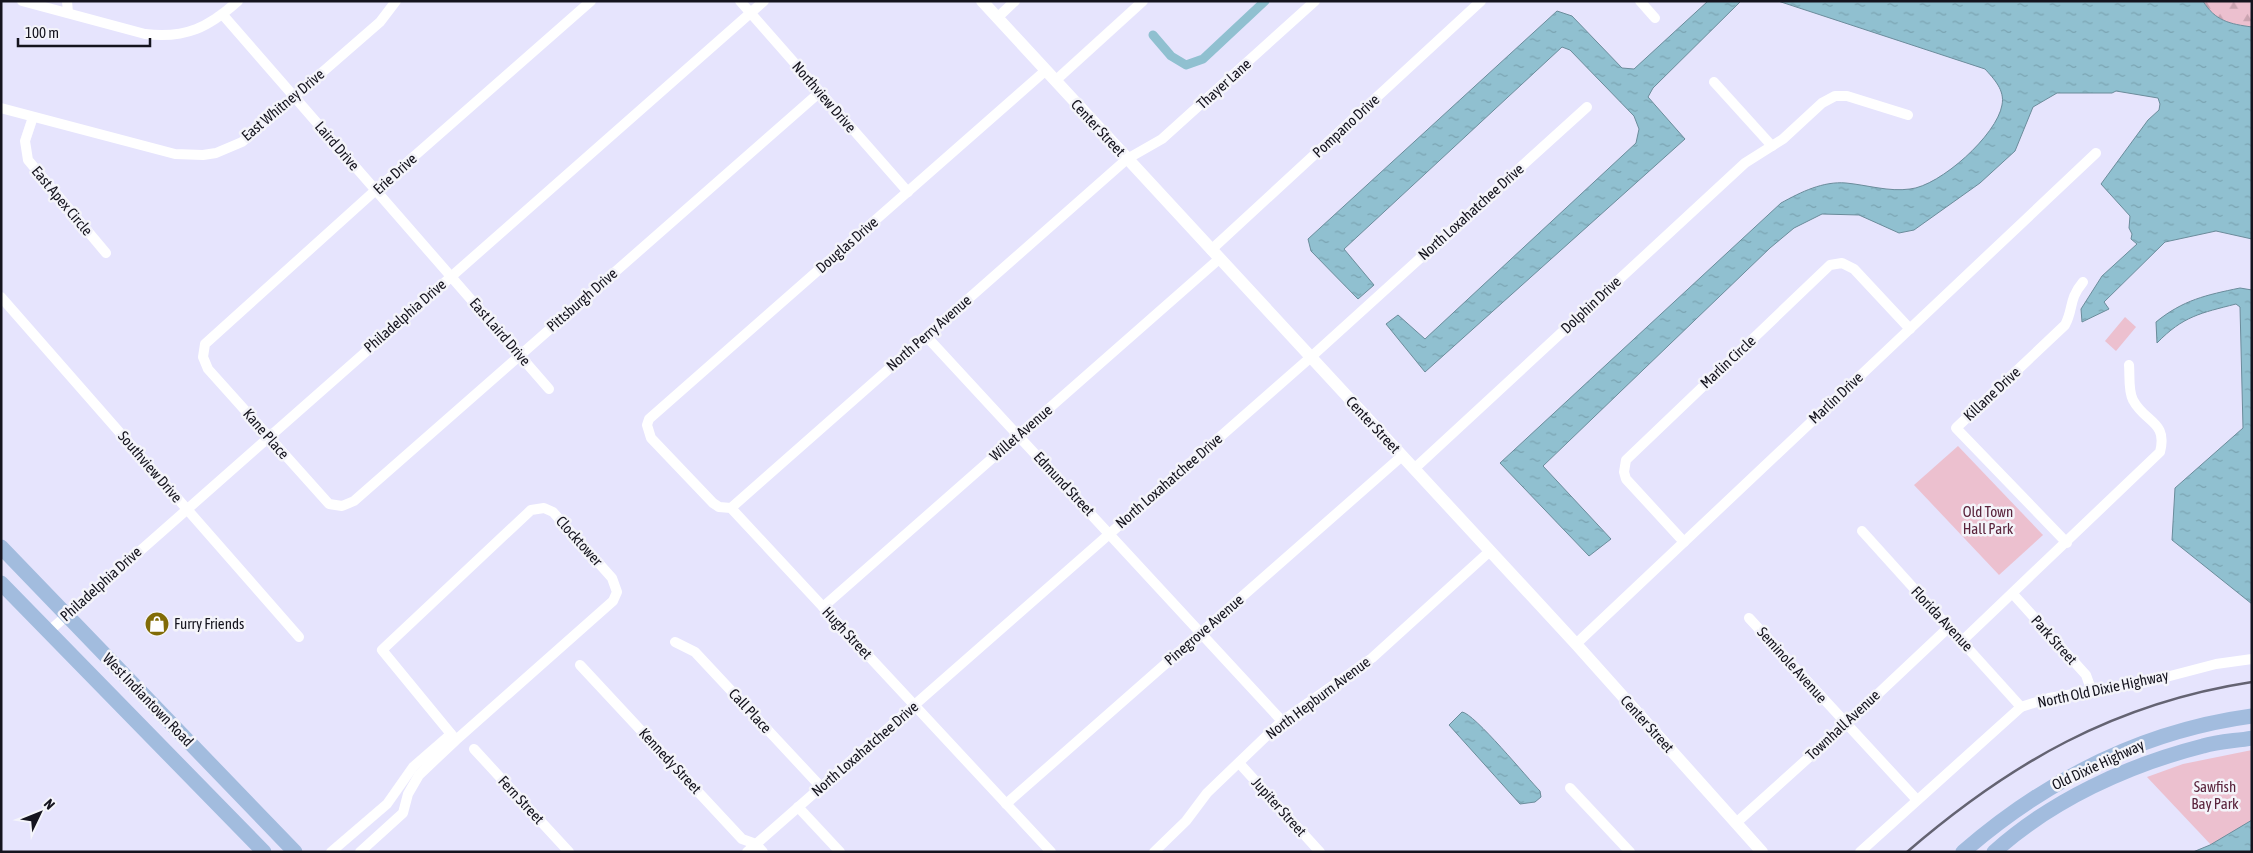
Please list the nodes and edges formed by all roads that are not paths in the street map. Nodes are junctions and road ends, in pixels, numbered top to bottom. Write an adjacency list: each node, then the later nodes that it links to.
1 (22, 1): 14 (street)
2 (68, 1): 14 (street)
3 (238, 1): 16 (street)
4 (396, 1): 23 (street, East Whitney Drive)
5 (591, 1): 31 (street, Erie Drive)
6 (740, 1): 15 (street, Northview Drive)
7 (764, 1): 15 (street, Philadelphia Drive)
8 (982, 1): 17 (street, Center Street)
9 (1014, 1): 17 (street)
10 (1143, 1): 20 (street)
11 (1315, 1): 30 (street, Thayer Lane)
12 (1481, 1): 34 (street, Pompano Drive)
13 (1640, 1): 18 (street)
14 (68, 13): 16 (street)
15 (751, 13): 22 (street, Northview Drive); 35 (street, Philadelphia Drive)
16 (222, 15): 23 (street, Laird Drive)
17 (997, 18): 19 (street, Center Street)
18 (1655, 18)
19 (1045, 70): 20 (street, Center Street); 32 (street, Douglas Drive)
20 (1055, 81): 30 (street, Center Street)
21 (1714, 82): 28 (street)
22 (820, 92): 32 (street, Northview Drive); 41 (street, Pittsburgh Drive)
23 (294, 97): 27 (street, East Whitney Drive); 31 (street, Laird Drive)
24 (1587, 107): 42 (street, North Loxahatchee Drive)
25 (1, 108): 27 (street, East Whitney Drive)
26 (1908, 115): 28 (street, Dolphin Drive)
27 (33, 117): 33 (street, East Apex Circle)
28 (1772, 146): 49 (street, Dolphin Drive)
29 (2096, 153): 38 (street, Marlin Drive)
30 (1127, 159): 34 (street, Center Street); 39 (street, North Perry Avenue)
31 (377, 191): 35 (street, Laird Drive); 40 (street, Erie Drive)
32 (908, 192): 45 (street, Douglas Drive)
33 (106, 253)
34 (1215, 254): 42 (street, Center Street); 46 (street, Willet Avenue)
35 (451, 276): 41 (street, East Laird Drive); 47 (street, Philadelphia Drive)
36 (2083, 282): 56 (street, Killane Drive)
37 (1, 297): 51 (street, Southview Drive)
38 (1910, 329): 55 (street, Marlin Drive); 55 (street, Marlin Circle)
39 (926, 336): 46 (street, Edmund Street); 52 (street, North Perry Avenue)
40 (203, 350): 47 (street, Kane Place)
41 (520, 355): 44 (street, East Laird Drive); 50 (street, Pittsburgh Drive)
42 (1310, 357): 48 (street, Center Street); 54 (street, North Loxahatchee Drive)
43 (2129, 365): 56 (street)
44 (549, 389)
45 (649, 420): 52 (street, Hugh Street)
46 (1018, 435): 54 (street, Edmund Street); 61 (street, Willet Avenue)
47 (268, 437): 50 (street, Kane Place); 51 (street, Philadelphia Drive)
48 (1402, 456): 49 (street, Center Street); 66 (street, Pinegrove Avenue)
49 (1414, 469): 58 (street, Center Street)
50 (342, 506)
51 (186, 508): 62 (street, Philadelphia Drive); 67 (street, Southview Drive)
52 (731, 508): 61 (street, Hugh Street)
53 (1862, 531): 64 (street, Florida Avenue)
54 (1110, 534): 66 (street, Edmund Street); 74 (street, North Loxahatchee Drive)
55 (1684, 542): 70 (street, Marlin Drive)
56 (2067, 543): 60 (street)
57 (1, 547): 62 (main road, West Indiantown Road)
58 (1490, 552): 70 (street, Center Street); 77 (street, North Hepburn Avenue)
59 (1, 583): 65 (main road, West Indiantown Road)
60 (2013, 594): 68 (street); 73 (street, Park Street)
61 (823, 607): 74 (street, Hugh Street)
62 (66, 615): 65 (street, Philadelphia Drive); 92 (main road, West Indiantown Road)
63 (1749, 618): 78 (street, Seminole Avenue)
64 (1949, 626): 68 (street, Florida Avenue); 78 (street, Townhall Avenue)
65 (48, 632): 91 (main road, West Indiantown Road)
66 (1201, 632): 77 (street, Edmund Street); 86 (street, Pinegrove Avenue)
67 (299, 637)
68 (1962, 641): 75 (street, Florida Avenue)
69 (675, 642): 83 (street, Call Place)
70 (1576, 644): 88 (street, Center Street)
71 (2251, 659): 73 (street, North Old Dixie Highway)
72 (580, 665): 89 (street, Kennedy Street)
73 (2091, 690): 75 (street, North Old Dixie Highway)
74 (915, 705): 83 (street, North Loxahatchee Drive); 86 (street, Hugh Street)
75 (2021, 706): 85 (street, North Old Dixie Highway)
76 (2252, 716): 103 (main road, Old Dixie Highway)
77 (1282, 721): 82 (street, North Hepburn Avenue)
78 (1846, 724): 85 (street, Seminole Avenue); 88 (street, Townhall Avenue)
79 (453, 737): 79 (street, Clocktower); 93 (street, Clocktower); 94 (street, Clocktower)
80 (2252, 738): 104 (main road, Old Dixie Highway)
81 (474, 749): 95 (street, Fern Street)
82 (1239, 763): 90 (street, North Hepburn Avenue); 99 (street, Jupiter Street)
83 (821, 787): 87 (street, North Loxahatchee Drive)
84 (1570, 788): 100 (street)
85 (1917, 800): 102 (street, North Old Dixie Highway)
86 (1006, 804): 98 (street, Hugh Street)
87 (798, 807): 89 (street, North Loxahatchee Drive); 97 (street)
88 (1736, 823): 101 (street, Center Street)
89 (760, 848): 96 (street, North Loxahatchee Drive)
90 (1158, 851)
91 (264, 852)
92 (294, 852)
93 (331, 852)
94 (360, 852)
95 (569, 852)
96 (748, 852)
97 (840, 852)
98 (1051, 852)
99 (1320, 852)
100 (1630, 852)
101 (1762, 852)
102 (1860, 852)
103 (1963, 852)
104 (1994, 852)

